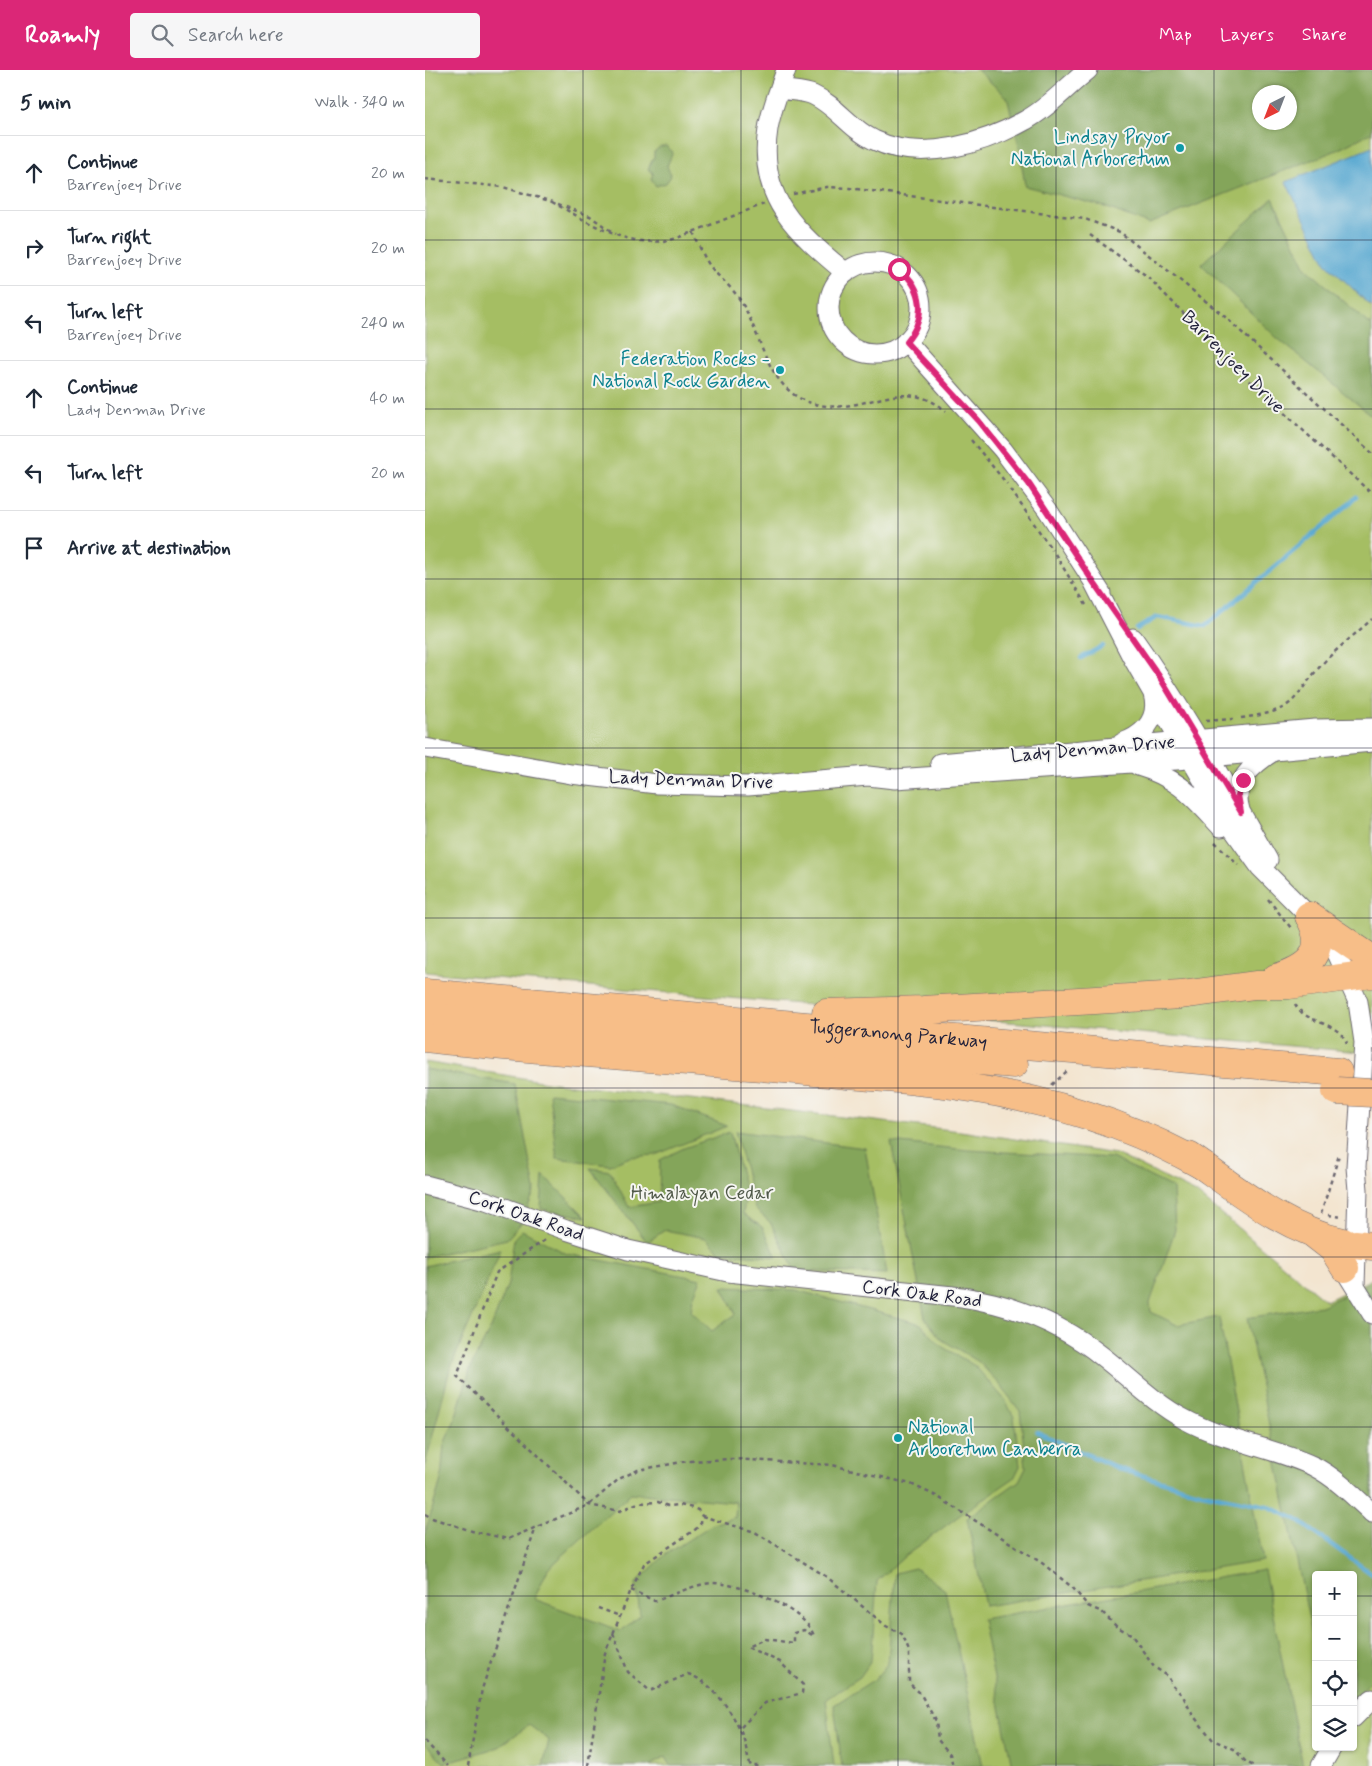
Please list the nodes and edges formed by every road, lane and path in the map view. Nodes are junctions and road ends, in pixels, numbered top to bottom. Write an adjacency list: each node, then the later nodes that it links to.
1 (786, 70): 3 (street)
2 (1088, 70): 3 (street)
3 (780, 89): 5 (street)
4 (425, 179): 6 (path)
5 (776, 199): 7 (path); 10 (street); 14 (path)
6 (552, 202): 8 (path); 8 (path)
7 (693, 232): 8 (path); 12 (path)
8 (617, 235)
9 (1090, 235): 15 (path, Barrenjoey Drive)
10 (846, 273): 11 (street); 11 (street)
11 (906, 342): 16 (street)
12 (947, 413)
13 (970, 439): 17 (path)
14 (1372, 453)
15 (1372, 494)
16 (1094, 583): 19 (street); 20 (street)
17 (1087, 606)
18 (1372, 619): 20 (path)
19 (1151, 690): 23 (street); 25 (street)
20 (1187, 722): 25 (street)
21 (1372, 728): 25 (street, Lady Denman Drive)
22 (1372, 742): 26 (street, Lady Denman Drive)
23 (1111, 746): 25 (street, Lady Denman Drive); 28 (street, Lady Denman Drive)
24 (425, 748): 28 (street, Lady Denman Drive)
25 (1195, 749): 26 (street, Lady Denman Drive); 27 (street, Lady Denman Drive); 29 (street, Lady Denman Drive); 30 (street, Lady Denman Drive)
26 (1275, 750): 29 (street)
27 (1129, 763): 28 (street, Lady Denman Drive); 30 (street)
28 (868, 776)
29 (1241, 812): 31 (street, Lady Denman Drive)
30 (1267, 875): 31 (street, Lady Denman Drive)
31 (1301, 908): 32 (highway); 33 (street, Lady Denman Drive); 34 (highway)
32 (1372, 959)
33 (1360, 975): 34 (highway); 46 (street, Lady Denman Drive)
34 (1255, 985): 36 (highway)
35 (425, 993): 36 (highway, Tuggeranong Parkway)
36 (675, 1015): 41 (highway, Tuggeranong Parkway)
37 (425, 1017): 39 (highway, Tuggeranong Parkway)
38 (425, 1038): 43 (highway)
39 (755, 1042): 41 (highway, Tuggeranong Parkway); 43 (highway)
40 (1372, 1074): 41 (highway, Tuggeranong Parkway)
41 (1337, 1081): 42 (highway, Tuggeranong Parkway, bridge)
42 (1372, 1093)
43 (1205, 1167): 46 (highway)
44 (425, 1185): 45 (street, Cork Oak Road)
45 (566, 1230): 48 (path); 49 (street, Cork Oak Road)
46 (1354, 1257): 47 (street)
47 (1372, 1314)
48 (589, 1505): 51 (path); 52 (path); 67 (path)
49 (1372, 1513)
50 (425, 1514): 52 (path)
51 (702, 1516): 53 (path); 66 (path)
52 (535, 1529): 63 (path)
53 (631, 1590): 55 (path); 59 (path)
54 (598, 1608): 55 (path)
55 (620, 1616): 56 (path)
56 (613, 1632): 59 (path); 64 (path)
57 (1372, 1700): 58 (street)
58 (1357, 1714)
59 (739, 1729): 65 (path)
60 (425, 1741): 62 (path)
61 (1330, 1751): 68 (street)
62 (448, 1766)
63 (468, 1766)
64 (588, 1766)
65 (761, 1766)
66 (953, 1766)
67 (1254, 1766)
68 (1321, 1766)

